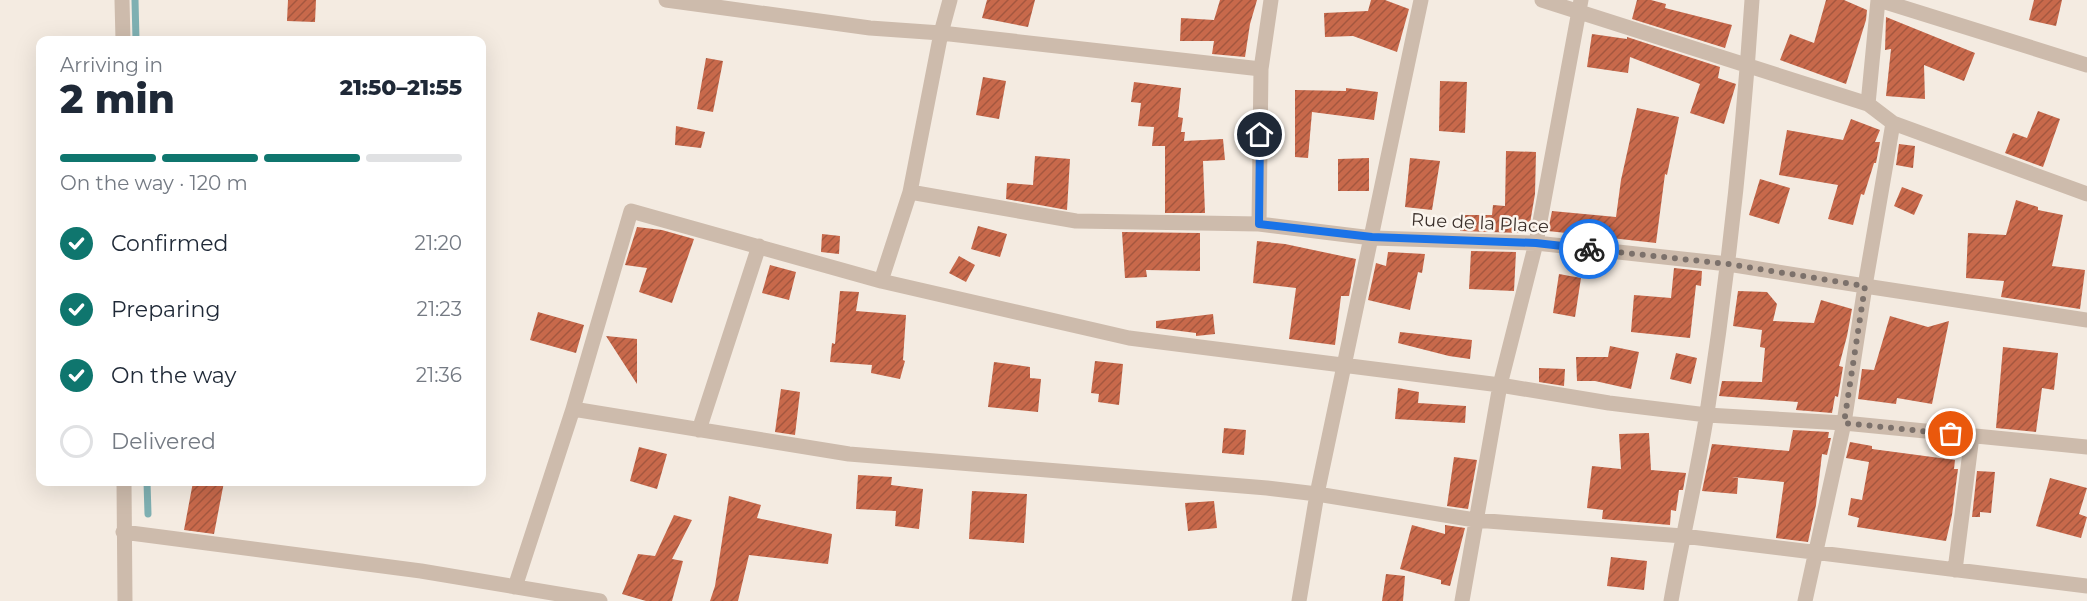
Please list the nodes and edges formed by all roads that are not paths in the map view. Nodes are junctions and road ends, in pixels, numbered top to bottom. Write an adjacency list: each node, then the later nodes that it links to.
1 (122, 0): 11 (street)
2 (666, 0): 10 (street)
3 (950, 0): 10 (street)
4 (1271, 0): 14 (street)
5 (1421, 0): 20 (street)
6 (1542, 0): 9 (street)
7 (1752, 0): 12 (street)
8 (1879, 0): 13 (street); 15 (street)
9 (1580, 5): 12 (street); 21 (street)
10 (940, 33): 14 (street); 17 (street)
11 (123, 36)
12 (1748, 65): 15 (street); 23 (street)
13 (2087, 65)
14 (1261, 69): 19 (street)
15 (1868, 104): 16 (street)
16 (1893, 123): 18 (street); 25 (street)
17 (910, 192): 19 (street, Rue de la Place); 24 (street)
18 (2087, 194)
19 (1259, 224): 20 (street, Rue de la Place)
20 (1372, 237): 21 (street, Rue de la Place); 27 (street)
21 (1536, 243): 23 (street, Rue de la Place); 28 (street)
22 (759, 246): 24 (street); 29 (street); 32 (street)
23 (1728, 264): 25 (street, Rue de la Place); 30 (street)
24 (881, 281): 27 (street)
25 (1865, 286): 26 (street, Rue de la Place); 31 (street)
26 (2087, 320)
27 (1343, 366): 28 (street); 36 (street)
28 (1500, 385): 30 (street); 37 (street)
29 (573, 409): 32 (street); 43 (street)
30 (1707, 415): 31 (street); 39 (street)
31 (1844, 423): 33 (street); 40 (street)
32 (699, 430): 36 (street)
33 (1972, 436): 34 (street); 41 (street)
34 (2087, 447)
35 (124, 486): 38 (street)
36 (1317, 494): 37 (street); 47 (street)
37 (1475, 520): 39 (street); 48 (street)
38 (123, 532): 43 (street); 45 (street)
39 (1683, 536): 40 (street); 49 (street)
40 (1814, 552): 41 (street); 50 (street)
41 (1954, 570): 42 (street)
42 (2087, 586)
43 (515, 587): 46 (street)
44 (2087, 591): 51 (street)
45 (125, 601)
46 (600, 601)
47 (1299, 601)
48 (1462, 601)
49 (1671, 601)
50 (1804, 601)
51 (2085, 601)

